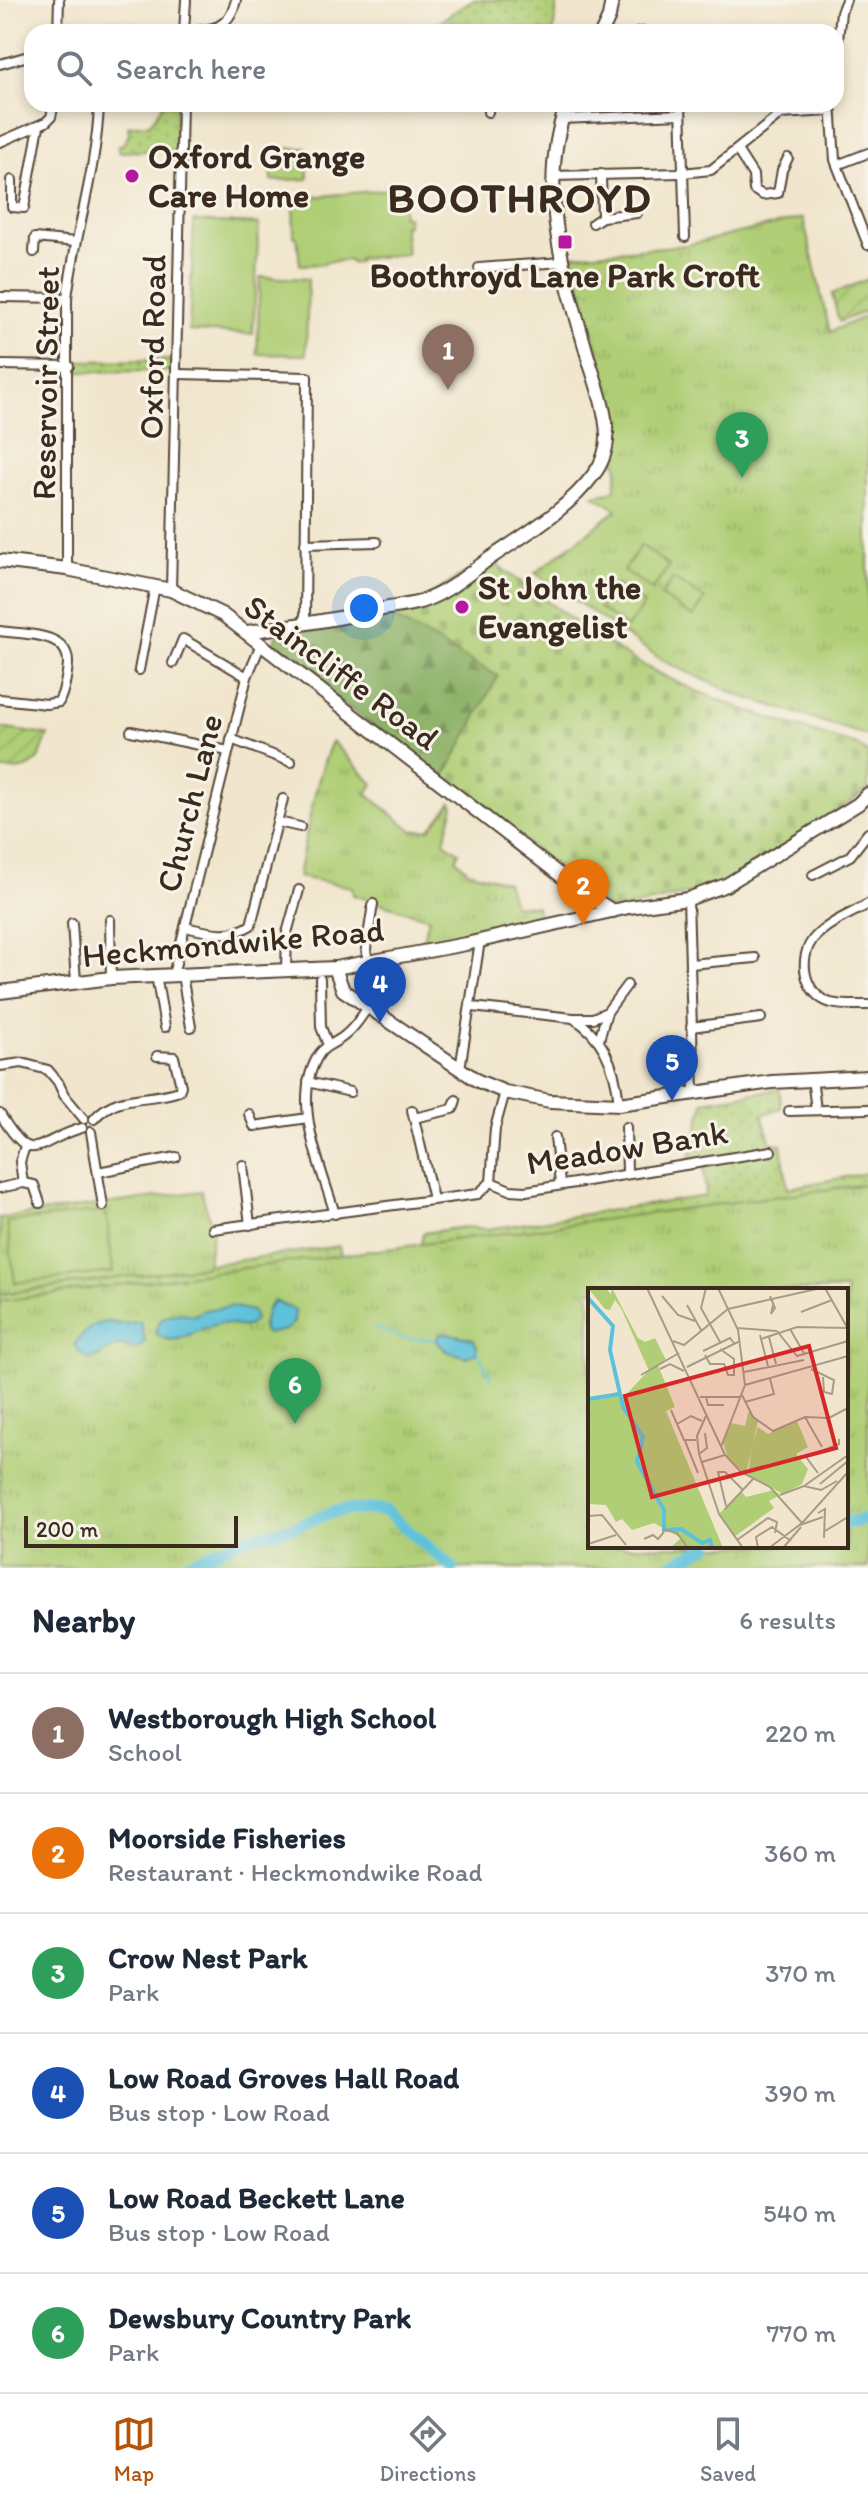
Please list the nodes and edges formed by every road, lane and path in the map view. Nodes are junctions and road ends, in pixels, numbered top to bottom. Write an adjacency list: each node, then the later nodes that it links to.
1 (59, 0): 6 (street)
2 (186, 0): 7 (street)
3 (236, 0): 8 (street)
4 (612, 0): 9 (street)
5 (846, 0): 10 (street)
6 (58, 24)
7 (184, 24)
8 (223, 24)
9 (606, 24)
10 (840, 24)
11 (24, 57): 12 (street)
12 (0, 64)
13 (52, 112): 22 (street)
14 (98, 112): 38 (street, Reservoir Street)
15 (182, 112): 47 (street, Oxford Road)
16 (564, 112): 21 (street)
17 (645, 112): 21 (street)
18 (681, 112): 28 (street)
19 (795, 112): 24 (street)
20 (832, 112): 27 (street)
21 (562, 119): 30 (street)
22 (39, 126): 23 (street); 31 (street)
23 (0, 142)
24 (737, 150): 26 (street); 28 (street)
25 (868, 153): 27 (street)
26 (788, 158)
27 (837, 165): 35 (street)
28 (682, 173): 29 (street); 37 (street)
29 (601, 174): 30 (street); 34 (street)
30 (552, 176): 41 (street)
31 (12, 180)
32 (637, 213): 34 (street)
33 (868, 214): 35 (street)
34 (602, 217): 36 (street)
35 (858, 218): 39 (street)
36 (593, 223)
37 (685, 237)
38 (76, 242): 40 (street); 44 (street, Reservoir Street)
39 (868, 245)
40 (34, 252)
41 (562, 262): 42 (street); 54 (street)
42 (479, 268)
43 (0, 297): 44 (street)
44 (67, 298): 46 (street, Reservoir Street)
45 (0, 365): 46 (street)
46 (69, 366): 51 (street, Reservoir Street)
47 (177, 374): 49 (street); 53 (street, Oxford Road)
48 (377, 542): 49 (street)
49 (305, 544): 54 (street)
50 (0, 561): 51 (street, Staincliffe Road)
51 (67, 569): 52 (street, Staincliffe Road)
52 (155, 586): 53 (street, Staincliffe Road); 60 (street)
53 (171, 590): 57 (street, Staincliffe Road)
54 (305, 624): 55 (street)
55 (281, 628): 57 (street); 58 (street)
56 (0, 631): 62 (street)
57 (247, 632): 58 (street, Staincliffe Road)
58 (265, 647): 61 (street, Church Lane); 77 (street, Staincliffe Road)
59 (173, 663): 61 (street)
60 (139, 670)
61 (247, 677): 64 (street, Church Lane)
62 (0, 699)
63 (131, 731): 65 (street)
64 (231, 739): 65 (street, Church Lane); 66 (street)
65 (228, 751): 80 (street, Church Lane)
66 (291, 762)
67 (868, 794): 74 (street, Heckmondwike Road)
68 (283, 799): 69 (street)
69 (278, 822): 70 (street); 80 (street)
70 (300, 827)
71 (868, 833): 72 (street)
72 (813, 875)
73 (299, 890): 86 (street)
74 (688, 899): 77 (street, Heckmondwike Road); 84 (street)
75 (373, 904): 83 (street)
76 (868, 904): 94 (street)
77 (613, 911): 81 (street, Heckmondwike Road)
78 (110, 920): 89 (street)
79 (72, 923): 91 (street)
80 (185, 927): 88 (street, Church Lane)
81 (480, 941): 83 (street, Heckmondwike Road); 96 (street)
82 (755, 958): 84 (street)
83 (368, 963): 85 (street, Heckmondwike Road)
84 (690, 964): 102 (street)
85 (335, 968): 86 (street, Heckmondwike Road); 95 (street)
86 (286, 970): 88 (street, Heckmondwike Road)
87 (156, 975): 88 (street, Heckmondwike Road); 89 (street, Heckmondwike Road); 100 (street)
88 (178, 975): 101 (street)
89 (111, 978): 91 (street, Heckmondwike Road)
90 (320, 979): 104 (street)
91 (76, 982): 93 (street, Heckmondwike Road)
92 (627, 985): 97 (street)
93 (0, 992)
94 (868, 1005)
95 (368, 1007): 104 (street); 107 (street)
96 (472, 1007): 98 (street); 107 (street)
97 (607, 1012): 98 (street); 103 (street)
98 (573, 1018): 103 (street)
99 (761, 1018): 102 (street)
100 (165, 1027)
101 (191, 1027)
102 (691, 1027): 113 (street)
103 (599, 1040): 115 (street)
104 (328, 1045): 110 (street)
105 (157, 1056): 122 (street)
106 (0, 1066): 122 (street)
107 (460, 1069): 112 (street)
108 (868, 1077): 109 (street)
109 (812, 1078): 113 (street); 117 (street)
110 (308, 1082): 111 (street); 121 (street)
111 (350, 1092)
112 (505, 1092): 115 (street); 131 (street)
113 (694, 1095): 115 (street)
114 (456, 1100): 135 (street)
115 (619, 1104)
116 (868, 1109): 117 (street)
117 (816, 1110): 118 (street)
118 (789, 1111)
119 (0, 1114): 125 (street)
120 (249, 1114): 121 (street)
121 (308, 1118): 138 (street)
122 (85, 1126): 125 (street); 129 (street)
123 (626, 1127): 130 (street)
124 (555, 1137): 133 (street)
125 (25, 1146): 132 (street)
126 (771, 1151): 130 (street, Meadow Bank)
127 (176, 1157): 129 (street)
128 (243, 1165): 139 (street)
129 (98, 1172): 137 (street)
130 (627, 1173): 133 (street, Meadow Bank)
131 (491, 1182): 133 (street, Meadow Bank); 135 (street)
132 (23, 1183): 134 (street); 136 (street)
133 (560, 1184)
134 (0, 1188)
135 (433, 1199): 138 (street)
136 (40, 1203)
137 (103, 1206)
138 (335, 1214): 139 (street)
139 (250, 1225): 140 (street)
140 (213, 1229)

